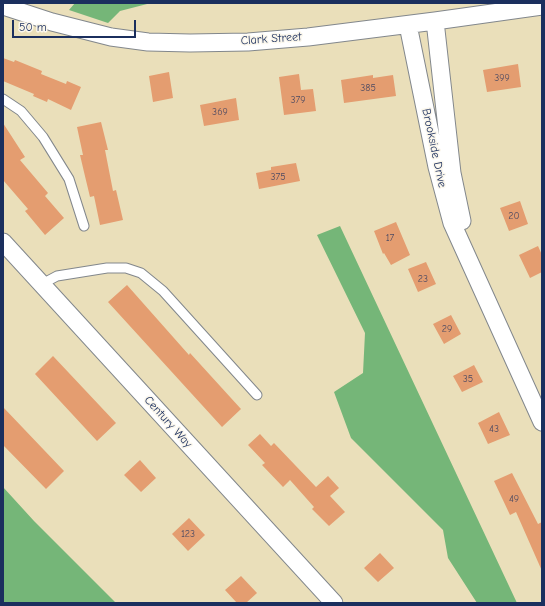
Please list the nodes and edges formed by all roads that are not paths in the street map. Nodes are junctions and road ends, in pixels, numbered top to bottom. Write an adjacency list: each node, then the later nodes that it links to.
1 (3, 6): 4 (street, Clark Street)
2 (542, 6): 3 (street, Clark Street)
3 (435, 21): 4 (street, Clark Street); 8 (street, Brookside Drive)
4 (408, 25): 8 (street, Brookside Drive)
5 (3, 99): 6 (lane)
6 (84, 226)
7 (3, 242): 9 (street, Century Way)
8 (472, 268): 11 (street, Brookside Drive)
9 (42, 284): 10 (lane); 12 (street, Century Way)
10 (257, 395)
11 (542, 422)
12 (334, 603)

